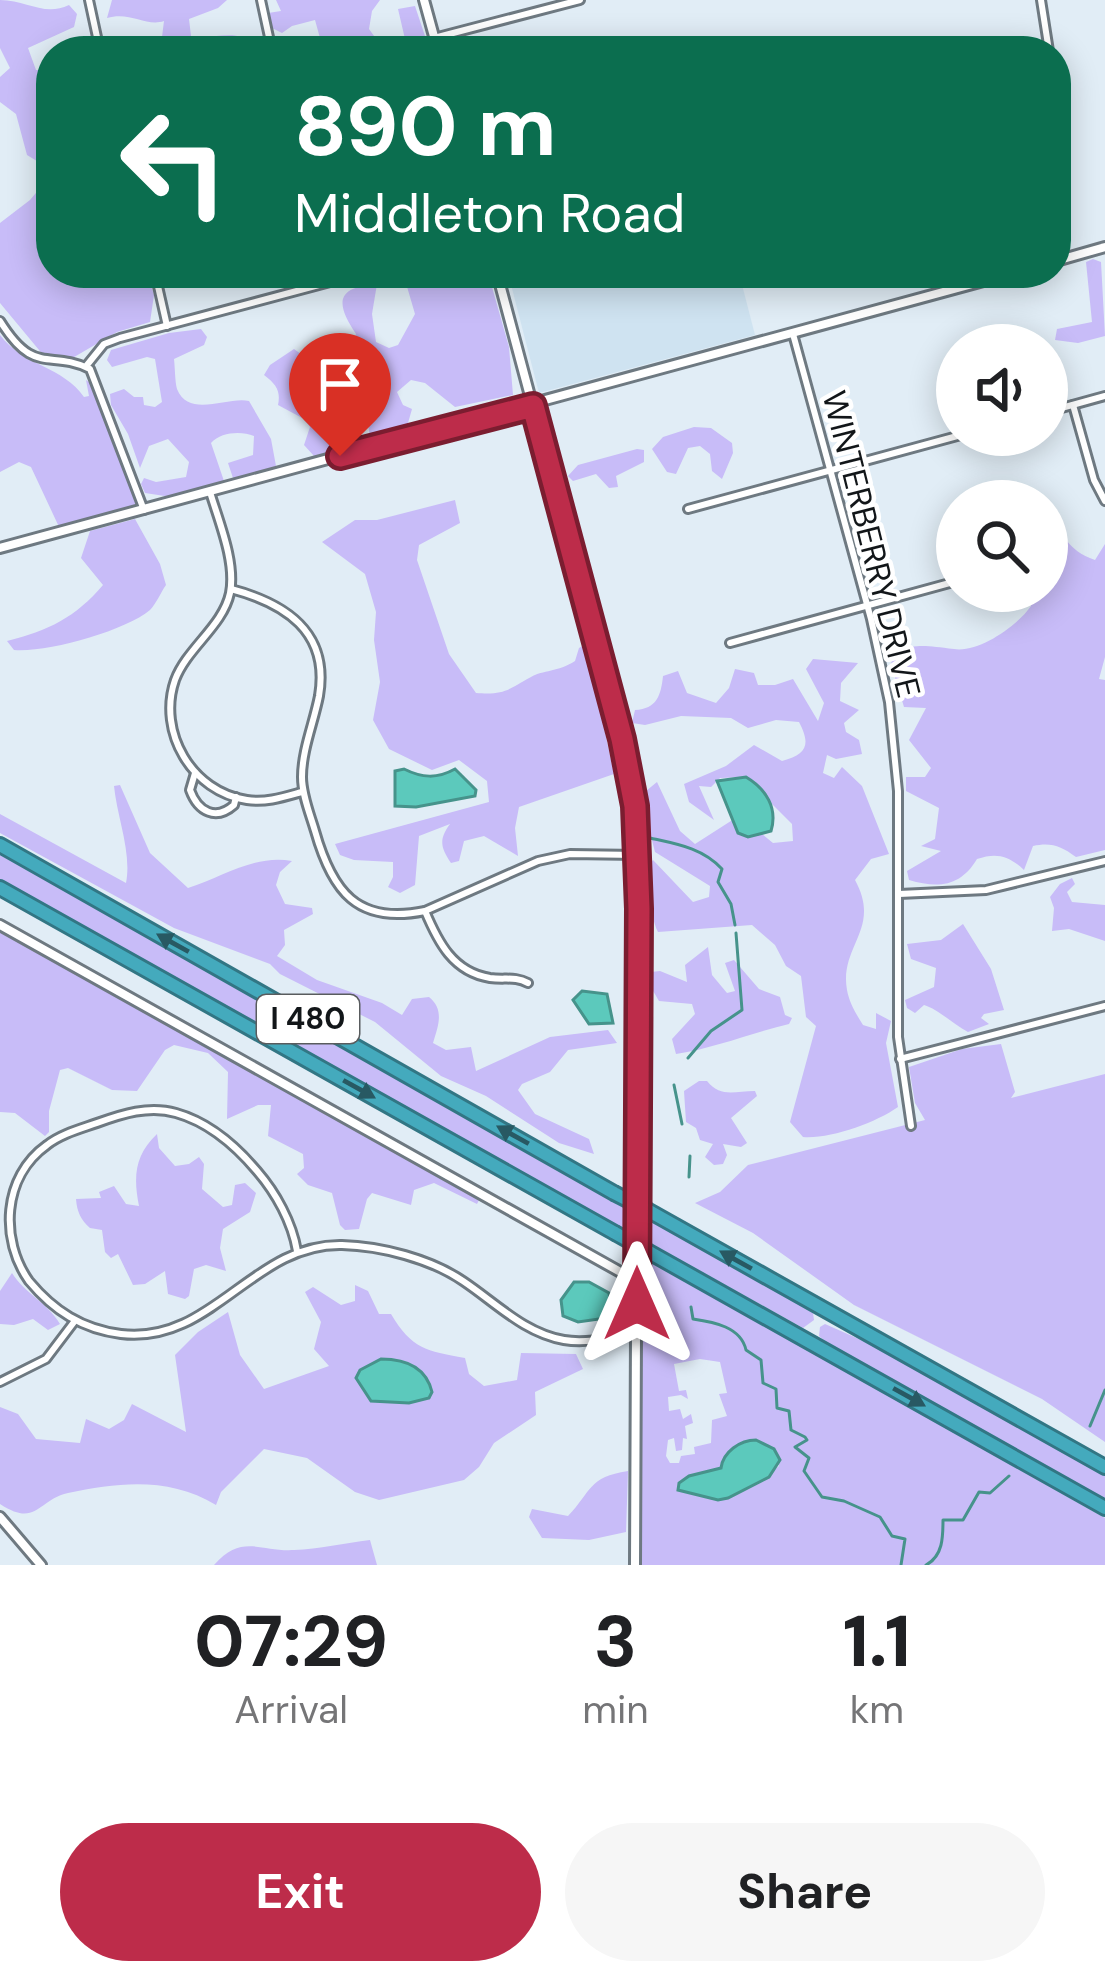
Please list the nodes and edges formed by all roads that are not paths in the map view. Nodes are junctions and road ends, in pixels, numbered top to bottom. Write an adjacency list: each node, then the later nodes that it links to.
1 (88, 0): 6 (street)
2 (261, 0): 7 (street)
3 (424, 0): 8 (street)
4 (1041, 0): 10 (street)
5 (575, 1): 9 (street)
6 (96, 36)
7 (269, 36)
8 (433, 36)
9 (442, 36)
10 (1047, 36)
11 (1105, 248): 12 (street)
12 (1071, 257)
13 (158, 288): 18 (street)
14 (313, 288): 18 (street)
15 (500, 288): 22 (street)
16 (959, 288): 19 (street)
17 (0, 321): 20 (street)
18 (167, 326): 20 (street)
19 (793, 334): 22 (street); 26 (street, WINTERBERRY DRIVE)
20 (87, 365): 30 (street)
21 (1105, 396): 23 (street)
22 (532, 404): 27 (street); 40 (street)
23 (1072, 405): 24 (street); 28 (street)
24 (1068, 406)
25 (936, 442): 26 (street)
26 (830, 470): 29 (street); 34 (street, WINTERBERRY DRIVE)
27 (210, 492): 30 (street); 33 (street)
28 (1105, 501)
29 (688, 509)
30 (145, 510): 31 (street)
31 (0, 548)
32 (936, 587): 34 (street)
33 (231, 589): 36 (street); 37 (street)
34 (867, 606): 35 (street); 43 (street, WINTERBERRY DRIVE)
35 (730, 643)
36 (195, 773): 38 (street); 38 (street)
37 (304, 792): 38 (street); 44 (street)
38 (236, 797)
39 (0, 845): 55 (highway, I 480, one-way to 39, bridge)
40 (638, 855): 44 (street); 51 (street)
41 (1105, 861): 43 (street)
42 (0, 888): 56 (highway, I 480, one-way to 56, bridge)
43 (898, 894): 48 (street, WINTERBERRY DRIVE)
44 (424, 911): 46 (street)
45 (0, 925): 51 (street)
46 (528, 983)
47 (1105, 1006): 48 (street)
48 (900, 1059): 49 (street, WINTERBERRY DRIVE)
49 (910, 1126)
50 (297, 1251): 52 (street); 52 (street); 53 (street)
51 (637, 1276): 53 (street)
52 (74, 1322): 54 (street)
53 (636, 1334): 59 (street)
54 (0, 1382)
55 (1105, 1466)
56 (1105, 1508)
57 (0, 1517): 58 (street)
58 (35, 1563)
59 (635, 1565)

